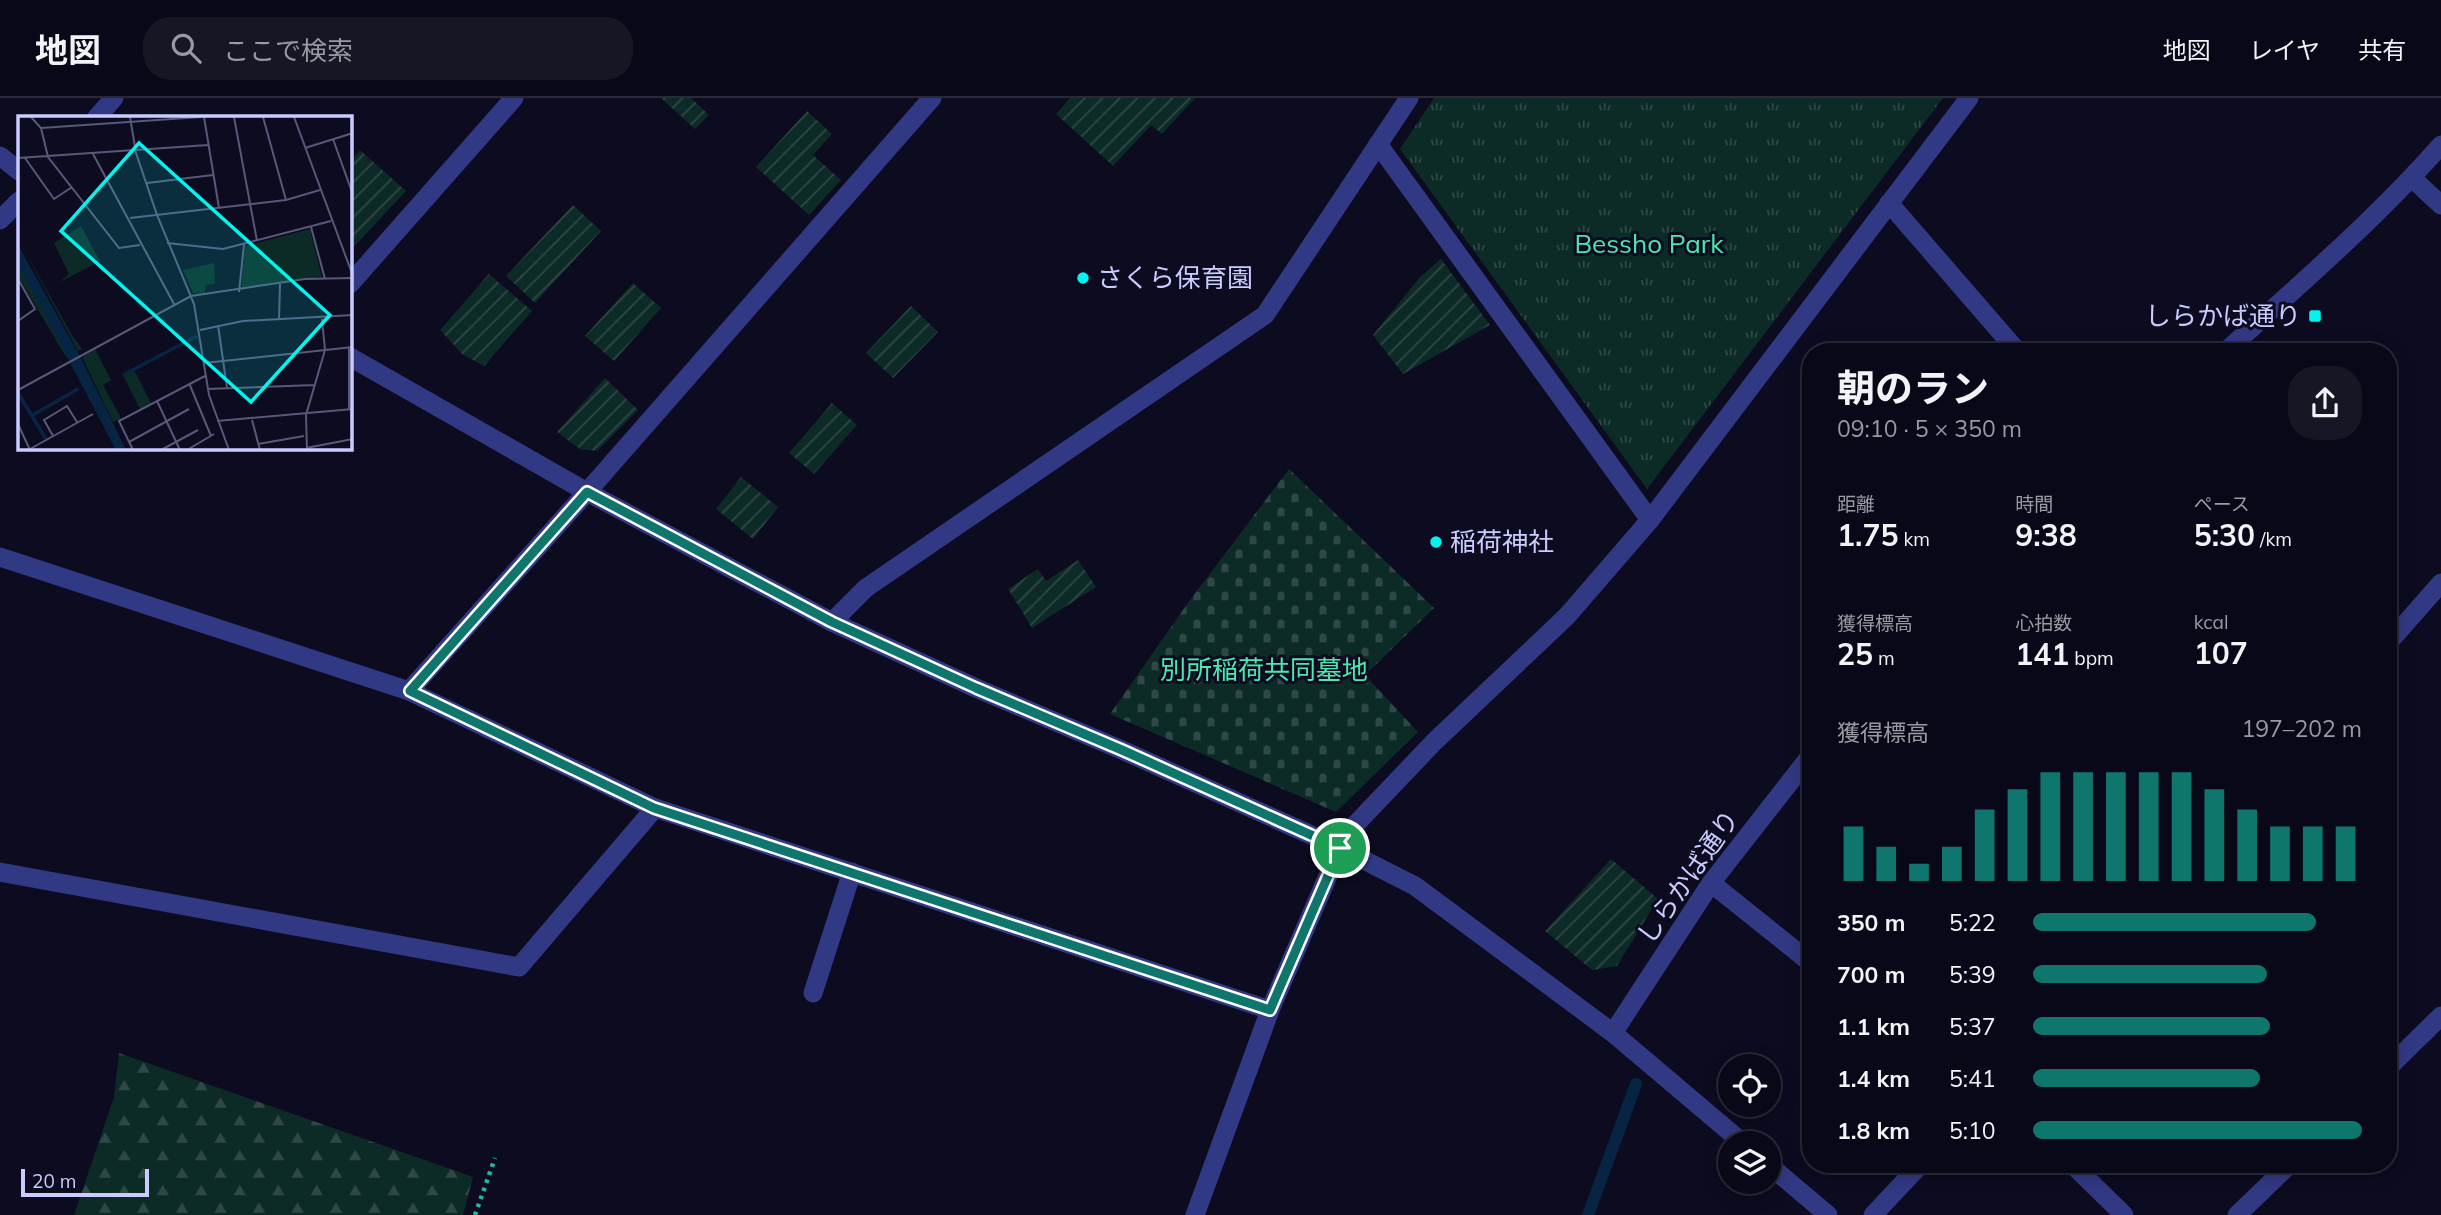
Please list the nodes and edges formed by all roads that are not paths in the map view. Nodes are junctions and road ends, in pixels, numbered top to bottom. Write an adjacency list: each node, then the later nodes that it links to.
1 (114, 98): 6 (street)
2 (514, 98): 16 (street)
3 (932, 98): 20 (street)
4 (1409, 98): 7 (street)
5 (1969, 98): 13 (street)
6 (98, 116)
7 (1378, 145): 21 (street); 24 (street)
8 (2441, 145): 11 (street)
9 (0, 156): 10 (street)
10 (18, 170)
11 (2412, 178): 14 (street); 18 (street)
12 (18, 202): 15 (street)
13 (1889, 203): 17 (street); 21 (street)
14 (2441, 205)
15 (0, 220)
16 (352, 282)
17 (2010, 343)
18 (2235, 343)
19 (352, 358): 20 (street)
20 (587, 492): 24 (street); 26 (street)
21 (1650, 520): 29 (street)
22 (0, 557): 26 (street)
23 (2441, 583): 25 (street)
24 (832, 622): 29 (street)
25 (2397, 633)
26 (410, 691): 28 (street)
27 (1802, 767): 32 (street, しらかば通り)
28 (654, 808): 30 (street); 31 (street)
29 (1340, 848): 35 (street); 37 (street)
30 (0, 872)
31 (852, 873): 34 (street); 35 (street)
32 (1711, 884): 33 (street); 37 (street, しらかば通り)
33 (1802, 956)
34 (813, 993)
35 (1270, 1010): 44 (street)
36 (2441, 1016): 38 (street)
37 (1613, 1033): 39 (street)
38 (2397, 1059)
39 (1729, 1131)
40 (1913, 1173): 46 (street)
41 (2081, 1173): 47 (street)
42 (2281, 1173): 48 (street)
43 (1781, 1175): 45 (street)
44 (1195, 1215)
45 (1828, 1215)
46 (1873, 1215)
47 (2124, 1215)
48 (2238, 1215)

